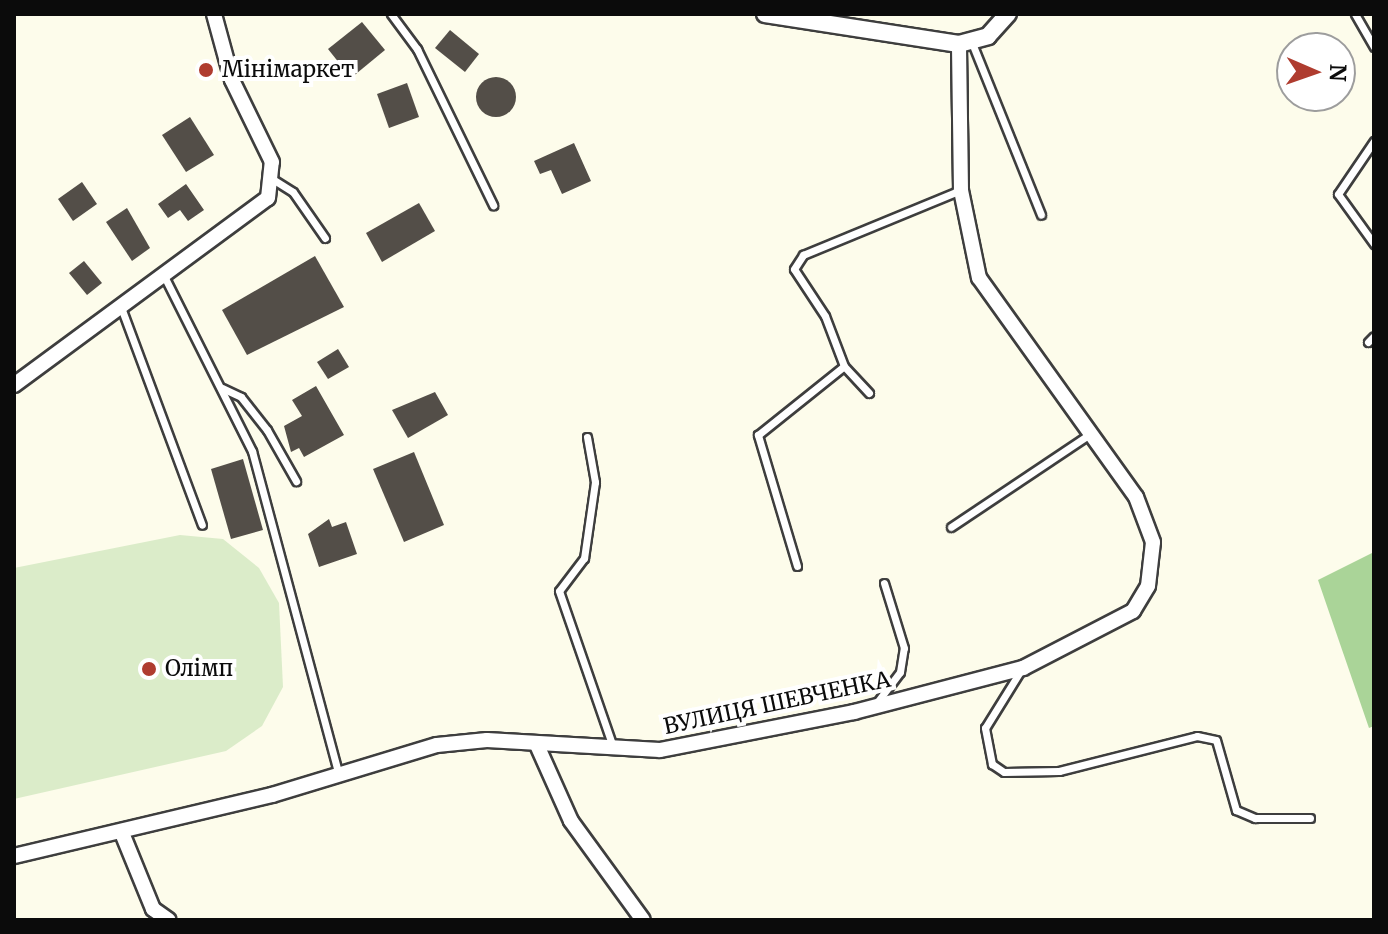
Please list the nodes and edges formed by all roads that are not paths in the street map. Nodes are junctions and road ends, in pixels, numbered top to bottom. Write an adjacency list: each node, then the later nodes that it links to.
1 (214, 14): 9 (street)
2 (391, 14): 11 (lane)
3 (765, 14): 6 (street)
4 (1008, 14): 6 (street)
5 (1355, 14): 7 (lane)
6 (965, 42): 10 (street); 12 (lane)
7 (1374, 47)
8 (1374, 141): 14 (lane)
9 (274, 180): 13 (lane); 15 (street)
10 (961, 190): 17 (lane); 21 (street)
11 (493, 205)
12 (1041, 215)
13 (325, 238)
14 (1374, 244)
15 (165, 278): 16 (street); 19 (lane)
16 (122, 310): 18 (street); 24 (lane)
17 (844, 366): 20 (lane); 26 (lane)
18 (14, 385)
19 (222, 388): 23 (lane); 32 (lane)
20 (869, 393)
21 (1090, 434): 25 (lane); 28 (street, ВУЛИЦЯ ШЕВЧЕНКА)
22 (587, 437): 31 (lane)
23 (296, 481)
24 (202, 525)
25 (951, 527)
26 (797, 566)
27 (884, 583): 29 (lane)
28 (1023, 668): 29 (street, ВУЛИЦЯ ШЕВЧЕНКА); 33 (lane)
29 (873, 707): 31 (street, ВУЛИЦЯ ШЕВЧЕНКА)
30 (537, 745): 31 (street, ВУЛИЦЯ ШЕВЧЕНКА); 32 (street, ВУЛИЦЯ ШЕВЧЕНКА); 37 (street)
31 (614, 750)
32 (338, 773): 34 (street, ВУЛИЦЯ ШЕВЧЕНКА)
33 (1310, 818)
34 (122, 833): 35 (street, ВУЛИЦЯ ШЕВЧЕНКА); 36 (street)
35 (14, 856)
36 (169, 920)
37 (643, 920)

